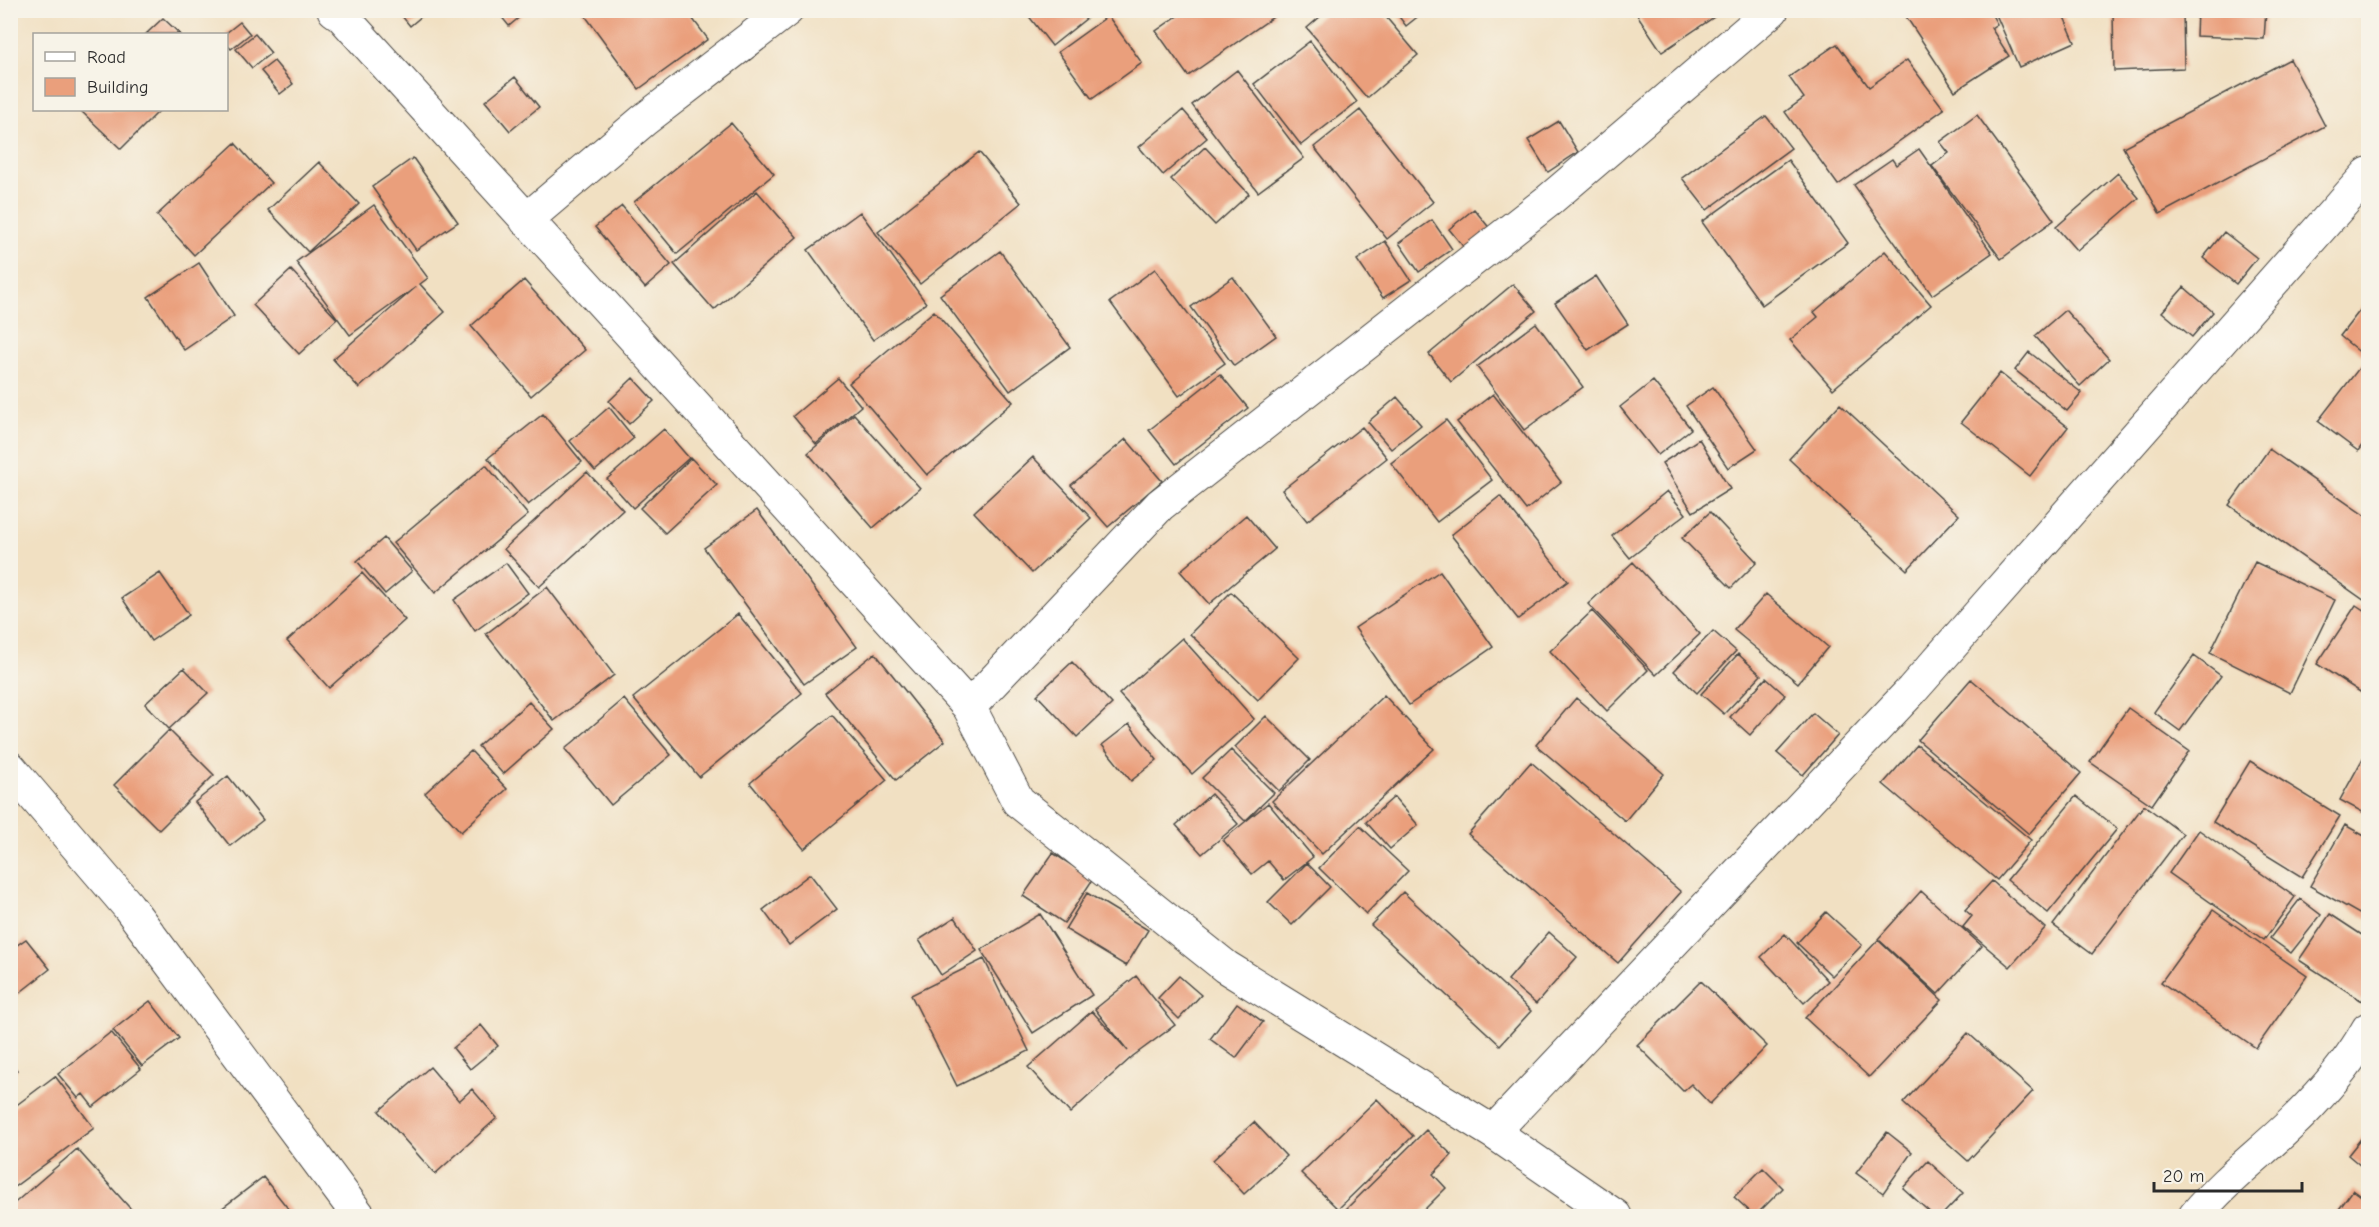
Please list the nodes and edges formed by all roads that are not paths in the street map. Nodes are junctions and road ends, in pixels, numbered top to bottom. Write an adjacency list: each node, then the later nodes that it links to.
1 (334, 10): 5 (street)
2 (787, 10): 5 (street)
3 (1772, 10): 6 (street)
4 (2368, 174): 9 (street)
5 (526, 220): 6 (street)
6 (969, 707): 9 (street)
7 (10, 768): 10 (street)
8 (2365, 1042): 12 (street)
9 (1493, 1132): 11 (street)
10 (359, 1216)
11 (1615, 1216)
12 (2195, 1216)

